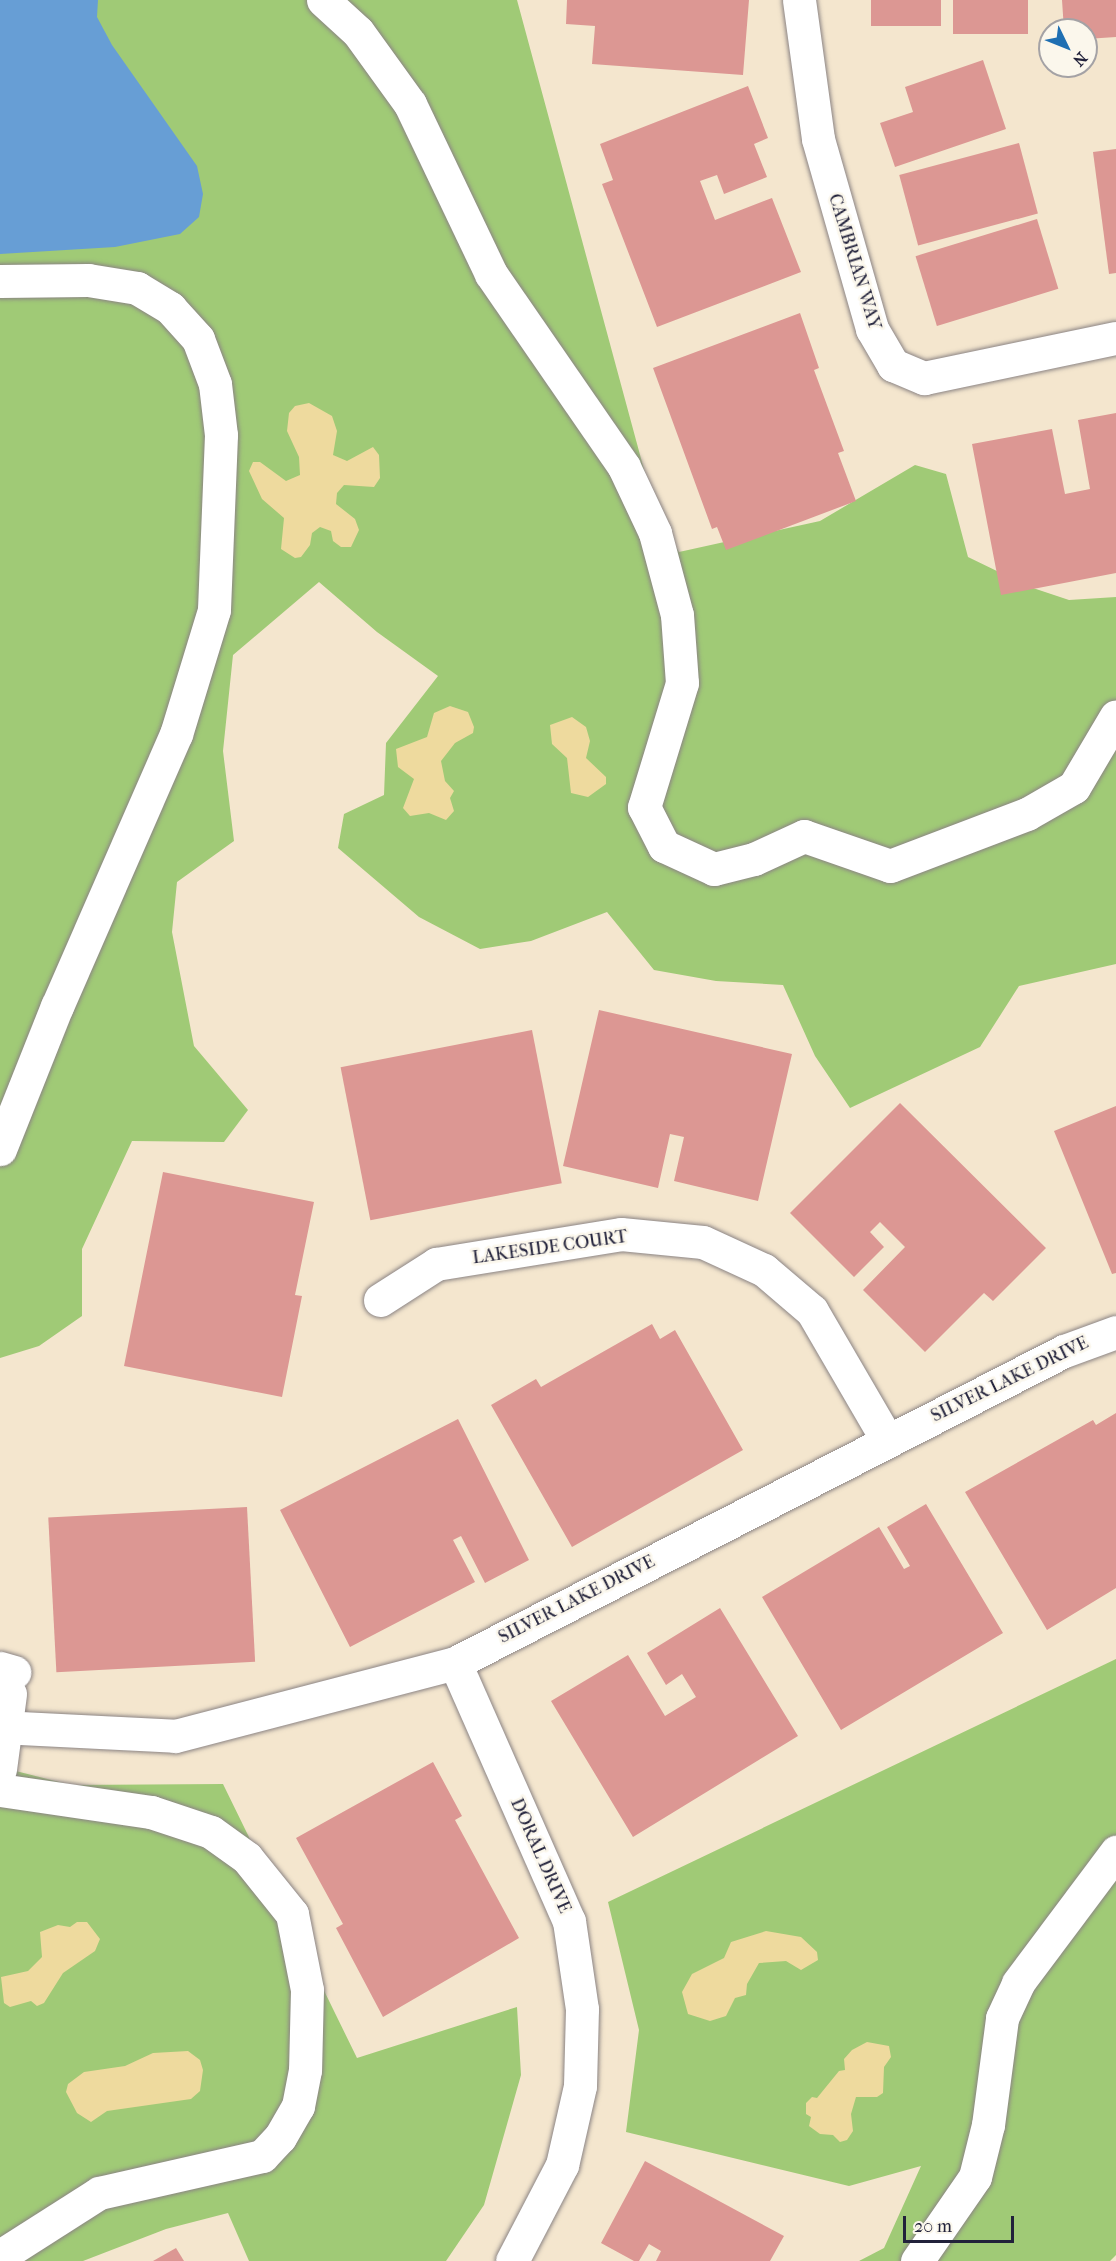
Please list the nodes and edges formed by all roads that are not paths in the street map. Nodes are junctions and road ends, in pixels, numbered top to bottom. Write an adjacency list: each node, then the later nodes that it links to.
1 (323, 0): 5 (street)
2 (799, 0): 4 (street, CAMBRIAN WAY)
3 (0, 281): 6 (street)
4 (1116, 338)
5 (1116, 716)
6 (0, 1149)
7 (380, 1300): 9 (street, LAKESIDE COURT)
8 (1116, 1332): 9 (street, SILVER LAKE DRIVE)
9 (887, 1440): 10 (street, SILVER LAKE DRIVE)
10 (456, 1663): 12 (street, SILVER LAKE DRIVE); 17 (street, DORAL DRIVE)
11 (8, 1678): 12 (street)
12 (4, 1727): 13 (street)
13 (0, 1769)
14 (0, 1790): 16 (street)
15 (1116, 1851): 18 (street)
16 (0, 2256)
17 (512, 2261)
18 (917, 2261)

